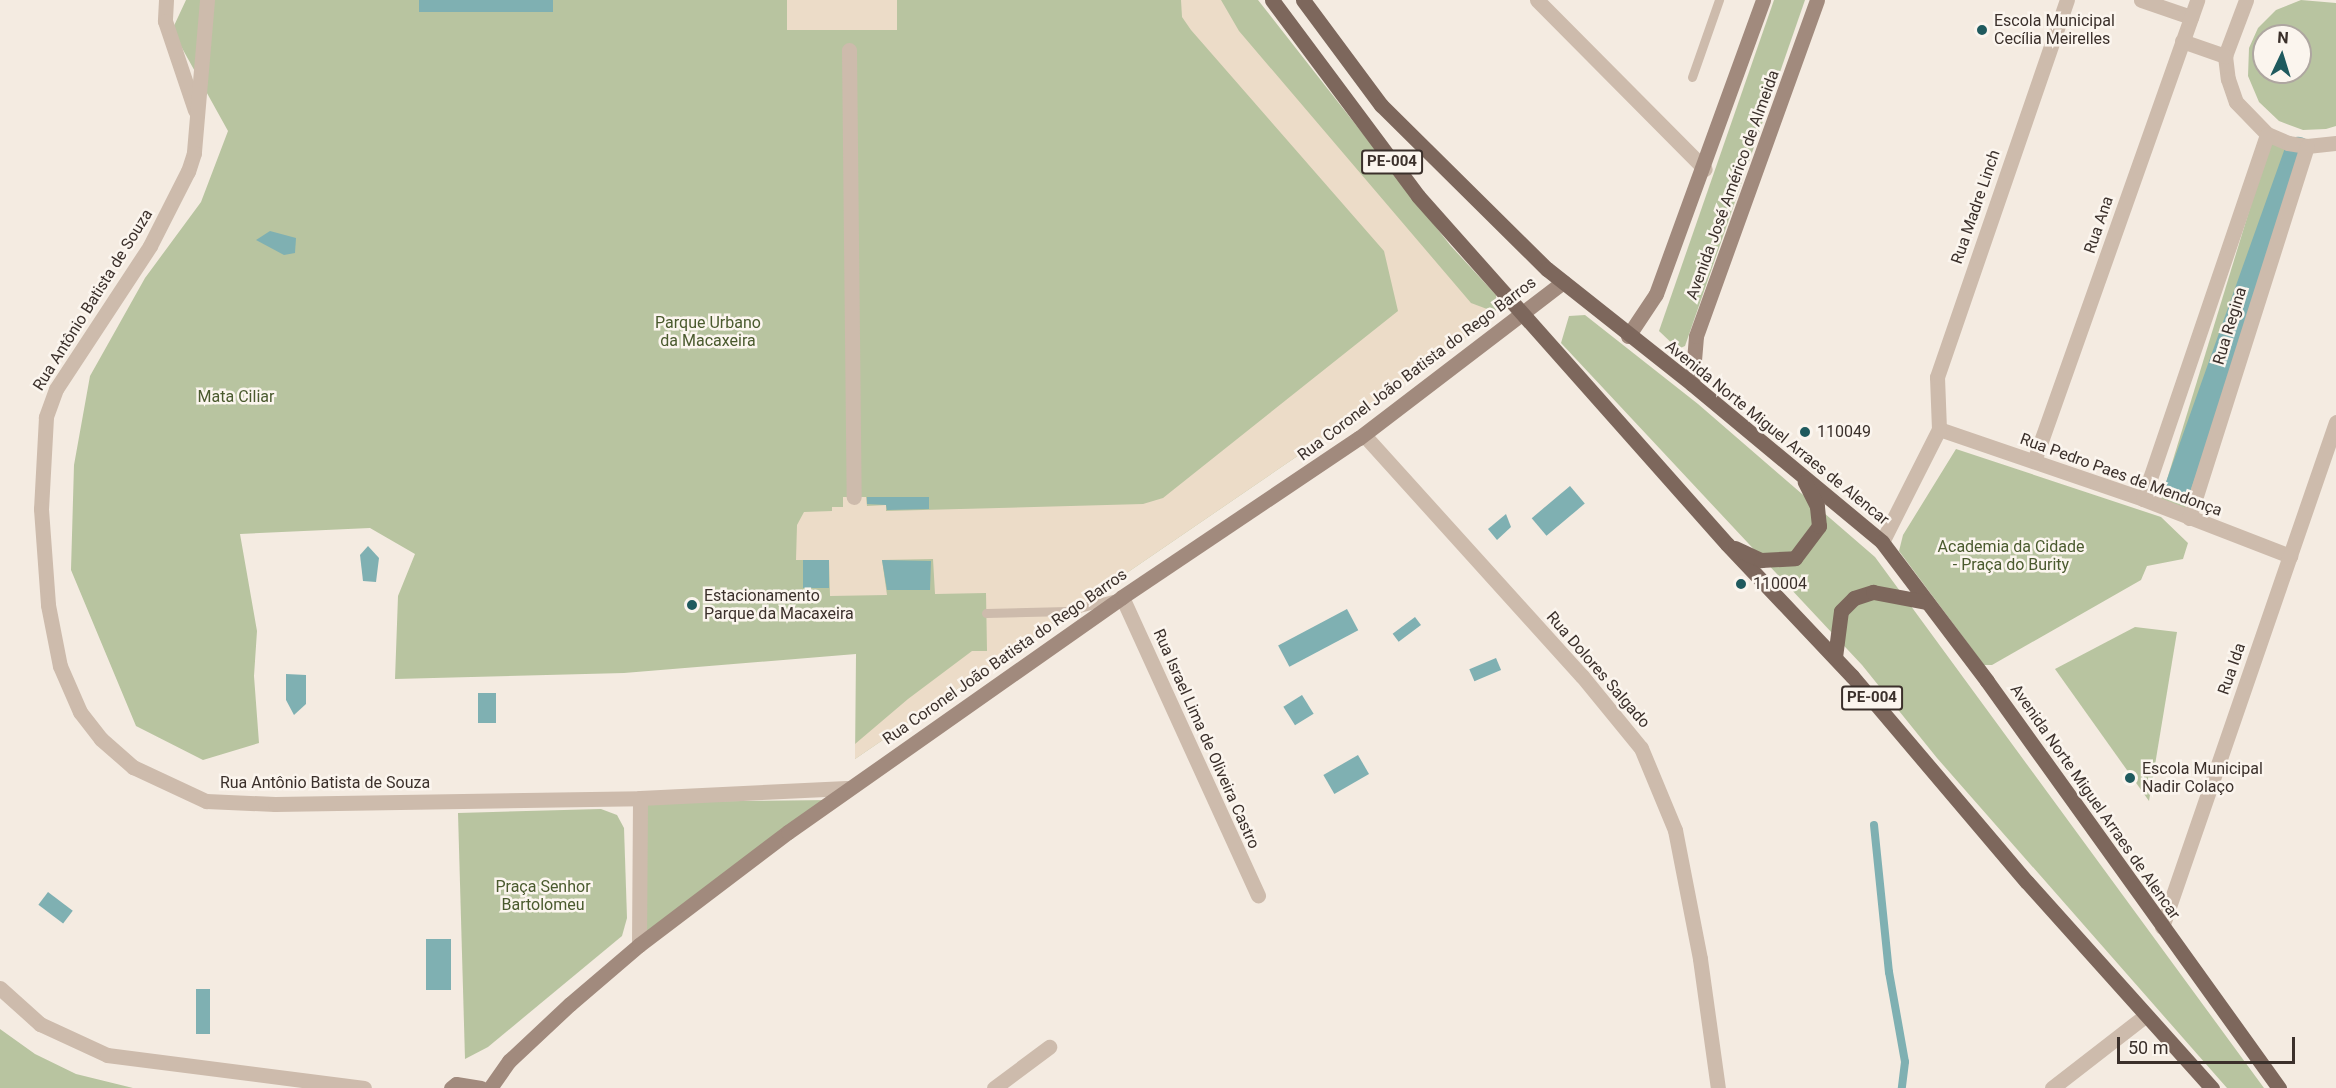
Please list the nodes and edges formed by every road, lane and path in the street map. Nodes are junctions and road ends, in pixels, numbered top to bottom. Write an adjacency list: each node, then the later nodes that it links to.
1 (166, 0): 18 (street, Rua Antônio Batista de Souza)
2 (207, 0): 18 (street, Rua Antônio Batista de Souza)
3 (1272, 0): 24 (main road, PE-004)
4 (1304, 0): 23 (main road, Avenida Norte Miguel Arraes de Alencar / PE-004)
5 (1537, 0): 22 (street)
6 (1719, 0): 17 (lane)
7 (1763, 0): 22 (street, Avenida José Américo de Almeida)
8 (1817, 0): 26 (street, Avenida José Américo de Almeida)
9 (2067, 0): 28 (street, Rua Madre Linch)
10 (2141, 0): 13 (street)
11 (2197, 0): 13 (street, Rua Ana)
12 (2241, 1): 16 (street)
13 (2191, 17): 14 (street, Rua Ana)
14 (2182, 41): 16 (street); 30 (street, Rua Ana)
15 (849, 50): 32 (street)
16 (2225, 56): 19 (street)
17 (1692, 77)
18 (197, 116): 43 (street, Rua Antônio Batista de Souza)
19 (2267, 134): 21 (street); 33 (street, Rua Regina)
20 (2336, 143): 21 (street)
21 (2307, 146): 34 (street, Rua Regina)
22 (1705, 168): 25 (street, Avenida José Américo de Almeida)
23 (1563, 282): 24 (street, Rua Coronel João Batista do Rego Barros); 25 (main road, Avenida Norte Miguel Arraes de Alencar / PE-004)
24 (1523, 316): 29 (street, Rua Coronel João Batista do Rego Barros); 36 (main road, PE-004)
25 (1628, 336): 26 (main road, Avenida Norte Miguel Arraes de Alencar / PE-004)
26 (1692, 384): 31 (main road, Avenida Norte Miguel Arraes de Alencar / PE-004)
27 (2336, 422): 37 (street, Rua Ida)
28 (1939, 429): 30 (street, Rua Pedro Paes de Mendonça); 35 (street)
29 (1364, 435): 38 (street, Rua Coronel João Batista do Rego Barros); 55 (street, Rua Dolores Salgado)
30 (2034, 461): 33 (street, Rua Pedro Paes de Mendonça)
31 (1802, 478): 35 (main road, Avenida Norte Miguel Arraes de Alencar / PE-004); 36 (main road)
32 (854, 497)
33 (2143, 499): 34 (street, Rua Pedro Paes de Mendonça)
34 (2189, 518): 37 (street, Rua Pedro Paes de Mendonça)
35 (1882, 542): 39 (main road, Avenida Norte Miguel Arraes de Alencar / PE-004)
36 (1727, 544): 41 (main road, PE-004)
37 (2290, 556): 45 (street, Rua Ida)
38 (1122, 597): 40 (lane); 42 (street, Rua Coronel João Batista do Rego Barros); 44 (street, Rua Israel Lima de Oliveira Castro)
39 (1927, 602): 41 (main road); 45 (main road, Avenida Norte Miguel Arraes de Alencar / PE-004)
40 (986, 613)
41 (1835, 657): 48 (main road, PE-004)
42 (847, 788): 43 (street, Rua Antônio Batista de Souza); 46 (street, Rua Coronel João Batista do Rego Barros)
43 (640, 798): 46 (street)
44 (1258, 896)
45 (2162, 927): 58 (main road, Avenida Norte Miguel Arraes de Alencar / PE-004)
46 (639, 945): 53 (street, Rua Coronel João Batista do Rego Barros)
47 (0, 988): 50 (street)
48 (2146, 1015): 56 (street); 57 (main road, PE-004)
49 (1048, 1047): 54 (street)
50 (364, 1088)
51 (451, 1088): 52 (street)
52 (482, 1088)
53 (490, 1088)
54 (994, 1088)
55 (1718, 1088)
56 (2052, 1088)
57 (2212, 1088)
58 (2279, 1088)

